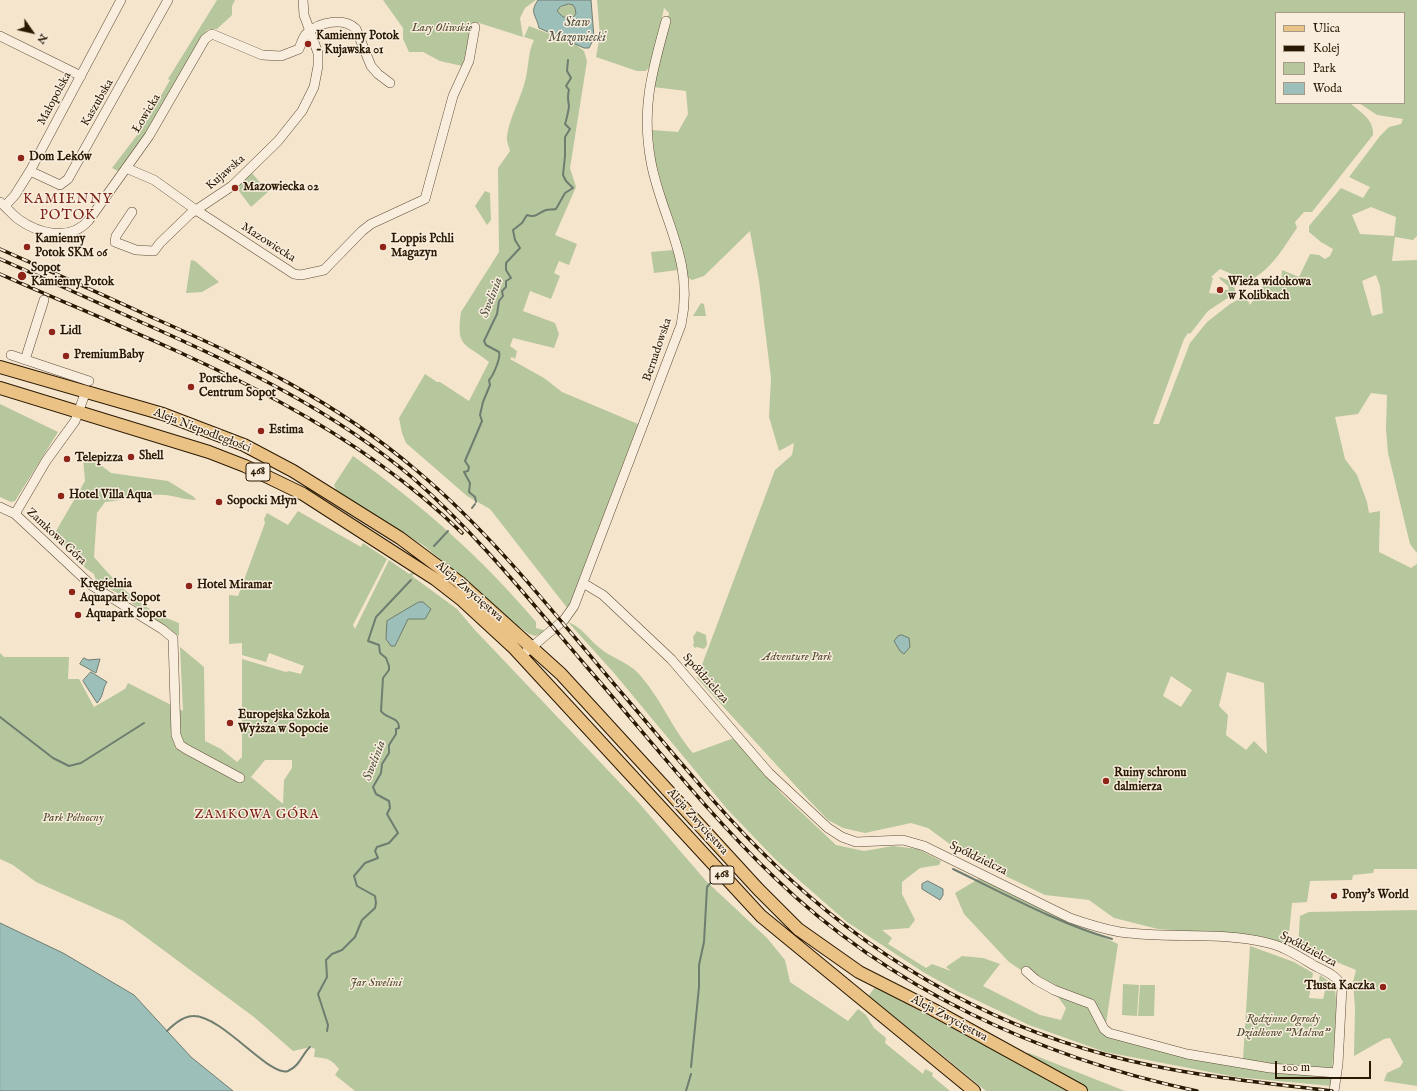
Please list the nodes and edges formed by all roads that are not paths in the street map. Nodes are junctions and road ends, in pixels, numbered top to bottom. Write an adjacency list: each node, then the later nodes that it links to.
1 (121, 0): 8 (street, Małopolska)
2 (168, 0): 11 (street, Kaszubska)
3 (303, 0): 6 (street, Kujawska)
4 (666, 21): 26 (street, Bernadowska)
5 (475, 27): 13 (street, Mazowiecka)
6 (311, 31): 9 (street); 10 (street, Łowicka); 13 (street, Kujawska)
7 (0, 36): 8 (street)
8 (81, 76): 11 (street, Małopolska)
9 (390, 83)
10 (126, 168): 12 (street, Łowicka); 13 (street, Mazowiecka)
11 (30, 171): 12 (street, Małopolska)
12 (2, 204)
13 (196, 210): 14 (street, Kujawska)
14 (132, 212)
15 (44, 300): 17 (street)
16 (11, 355): 17 (street)
17 (25, 360): 19 (street)
18 (3, 368): 19 (main road, Aleja Niepodległości / 468); 20 (main road)
19 (87, 386): 21 (street, Zamkowa Góra); 24 (main road, Aleja Niepodległości / 468)
20 (0, 388): 21 (main road, Aleja Niepodległości / 468)
21 (79, 413): 23 (street, Zamkowa Góra); 25 (main road, Aleja Niepodległości / 468)
22 (0, 508): 23 (street)
23 (14, 514): 29 (street, Zamkowa Góra)
24 (427, 557): 27 (main road, Aleja Zwycięstwa / 468)
25 (419, 568): 28 (main road, Aleja Zwycięstwa / 468)
26 (583, 583): 27 (street, Bernadowska); 31 (street, Spółdzielcza)
27 (532, 647): 28 (street, Bernadowska); 33 (main road, Aleja Zwycięstwa / 468)
28 (521, 655): 32 (main road, Aleja Zwycięstwa / 468)
29 (240, 778)
30 (1026, 971): 31 (street)
31 (1337, 1073): 34 (street, Spółdzielcza)
32 (974, 1091)
33 (1081, 1091)
34 (1334, 1091)

